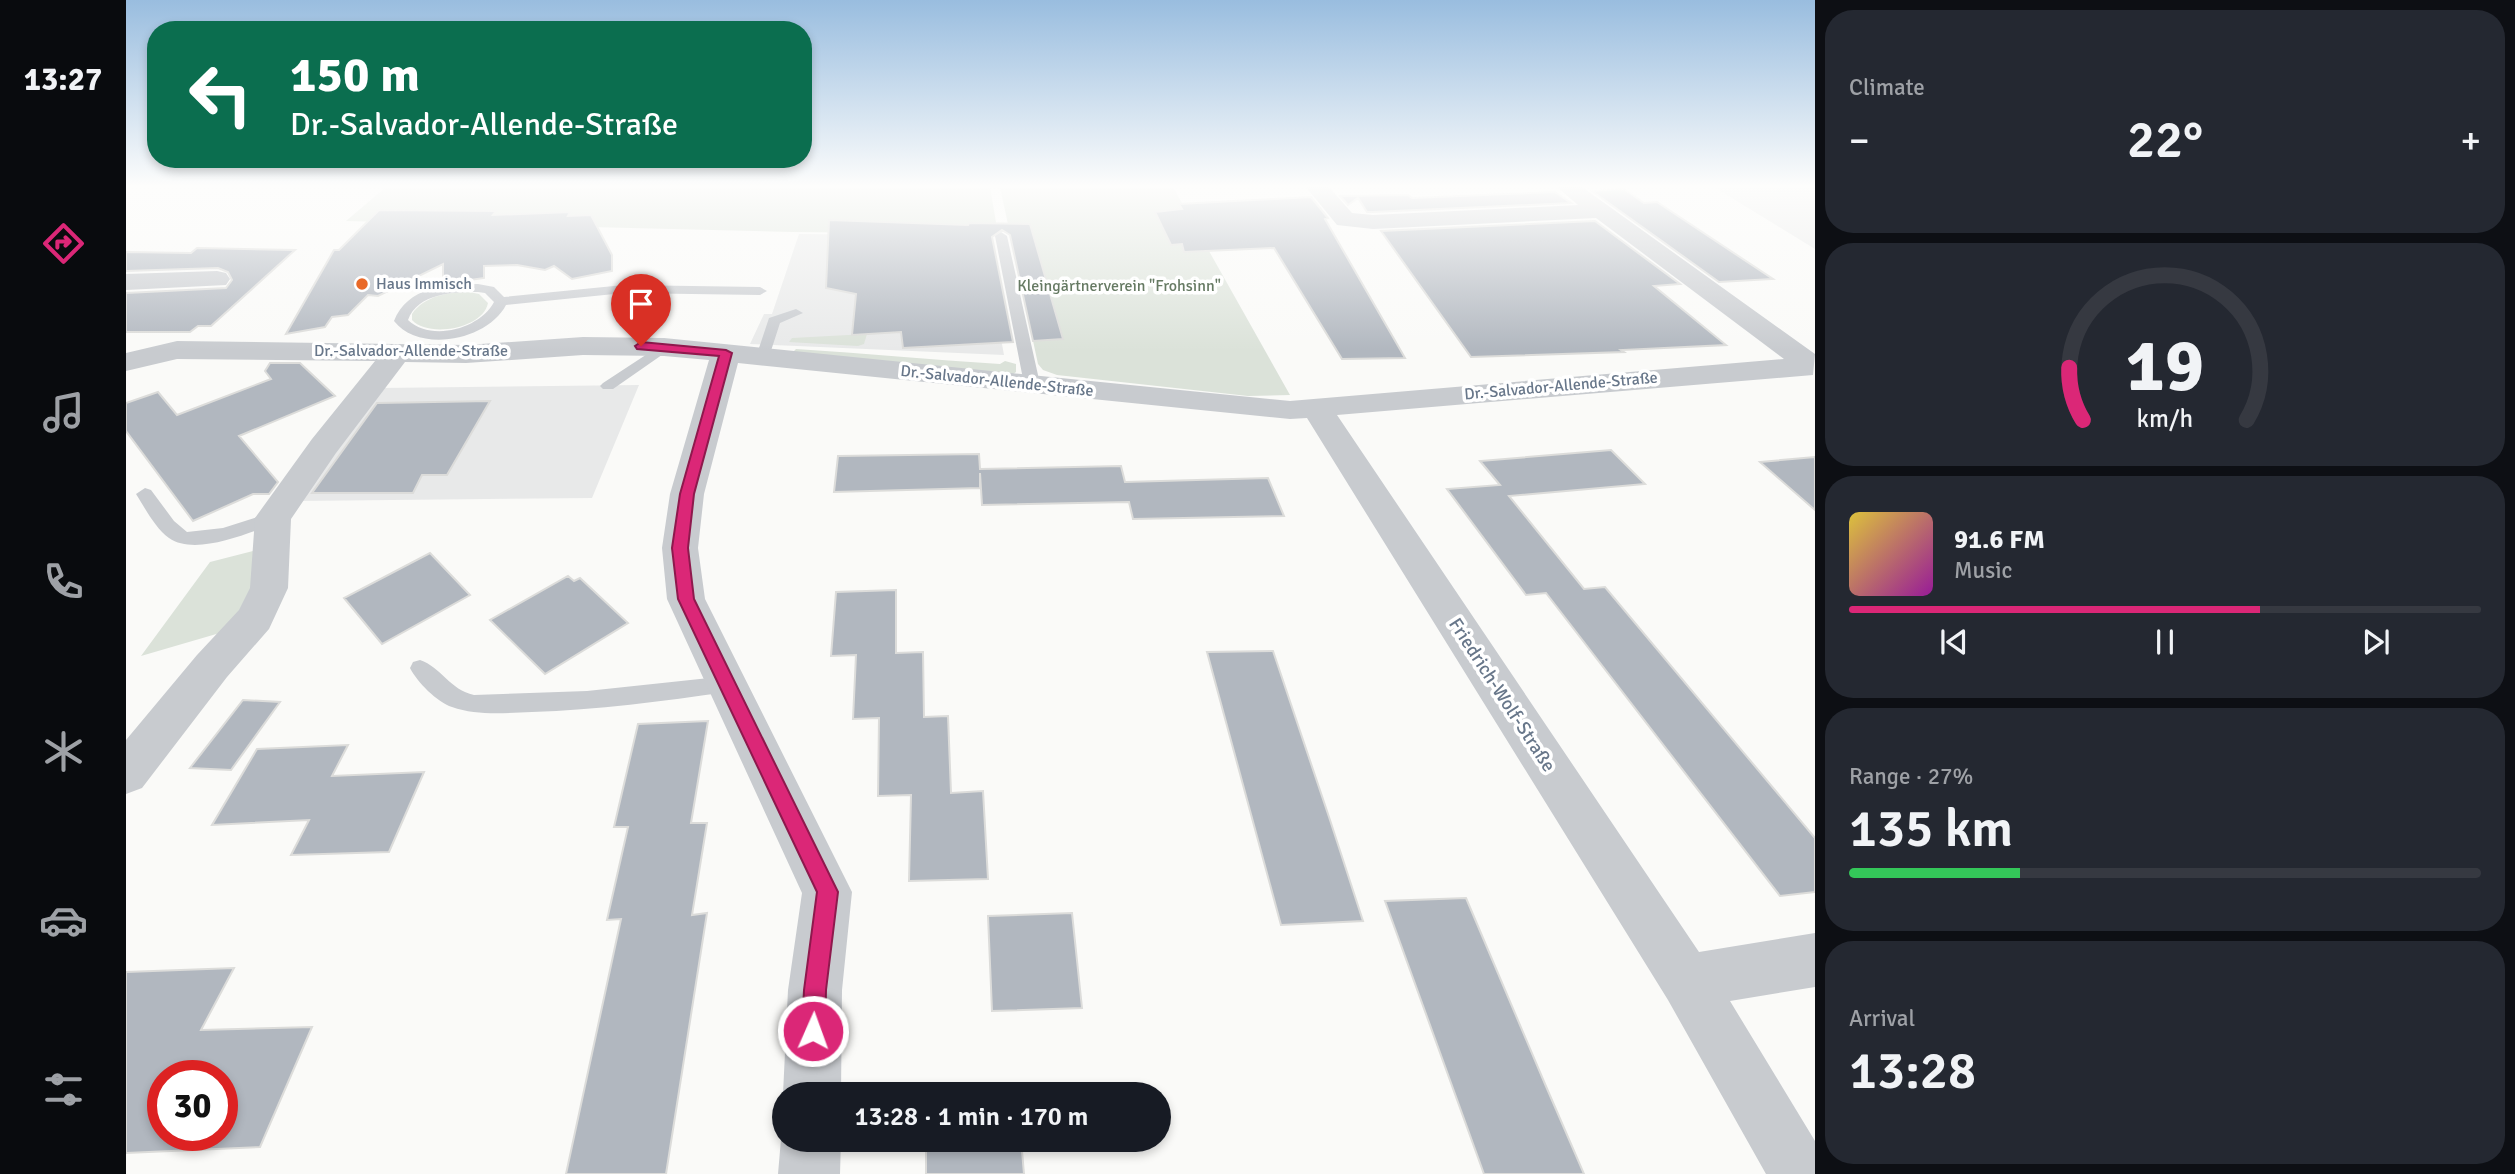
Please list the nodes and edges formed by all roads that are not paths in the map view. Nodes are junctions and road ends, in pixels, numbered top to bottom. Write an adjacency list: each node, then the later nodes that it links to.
1 (1002, 242): 14 (lane)
2 (1643, 242): 13 (street)
3 (217, 279): 4 (street)
4 (126, 282): 6 (street)
5 (760, 291): 7 (lane)
6 (126, 300)
7 (501, 301): 9 (lane); 9 (lane)
8 (796, 313): 11 (lane)
9 (405, 343): 10 (street, Dr.-Salvador-Allende-Straße); 12 (street, Dr.-Salvador-Allende-Straße); 18 (street)
10 (664, 347): 11 (street, Dr.-Salvador-Allende-Straße); 15 (lane)
11 (744, 355): 14 (street, Dr.-Salvador-Allende-Straße); 20 (street)
12 (126, 362)
13 (1814, 365): 16 (street, Dr.-Salvador-Allende-Straße)
14 (1032, 384): 16 (street, Dr.-Salvador-Allende-Straße)
15 (608, 386)
16 (1317, 408): 23 (street, Friedrich-Wolf-Straße)
17 (145, 494): 18 (lane)
18 (273, 518): 21 (street)
19 (420, 668): 20 (lane)
20 (728, 684): 24 (street)
21 (126, 774)
22 (1815, 960): 23 (street)
23 (1687, 981): 27 (street, Friedrich-Wolf-Straße)
24 (812, 1082)
25 (810, 1152): 26 (street)
26 (809, 1174)
27 (1800, 1174)

